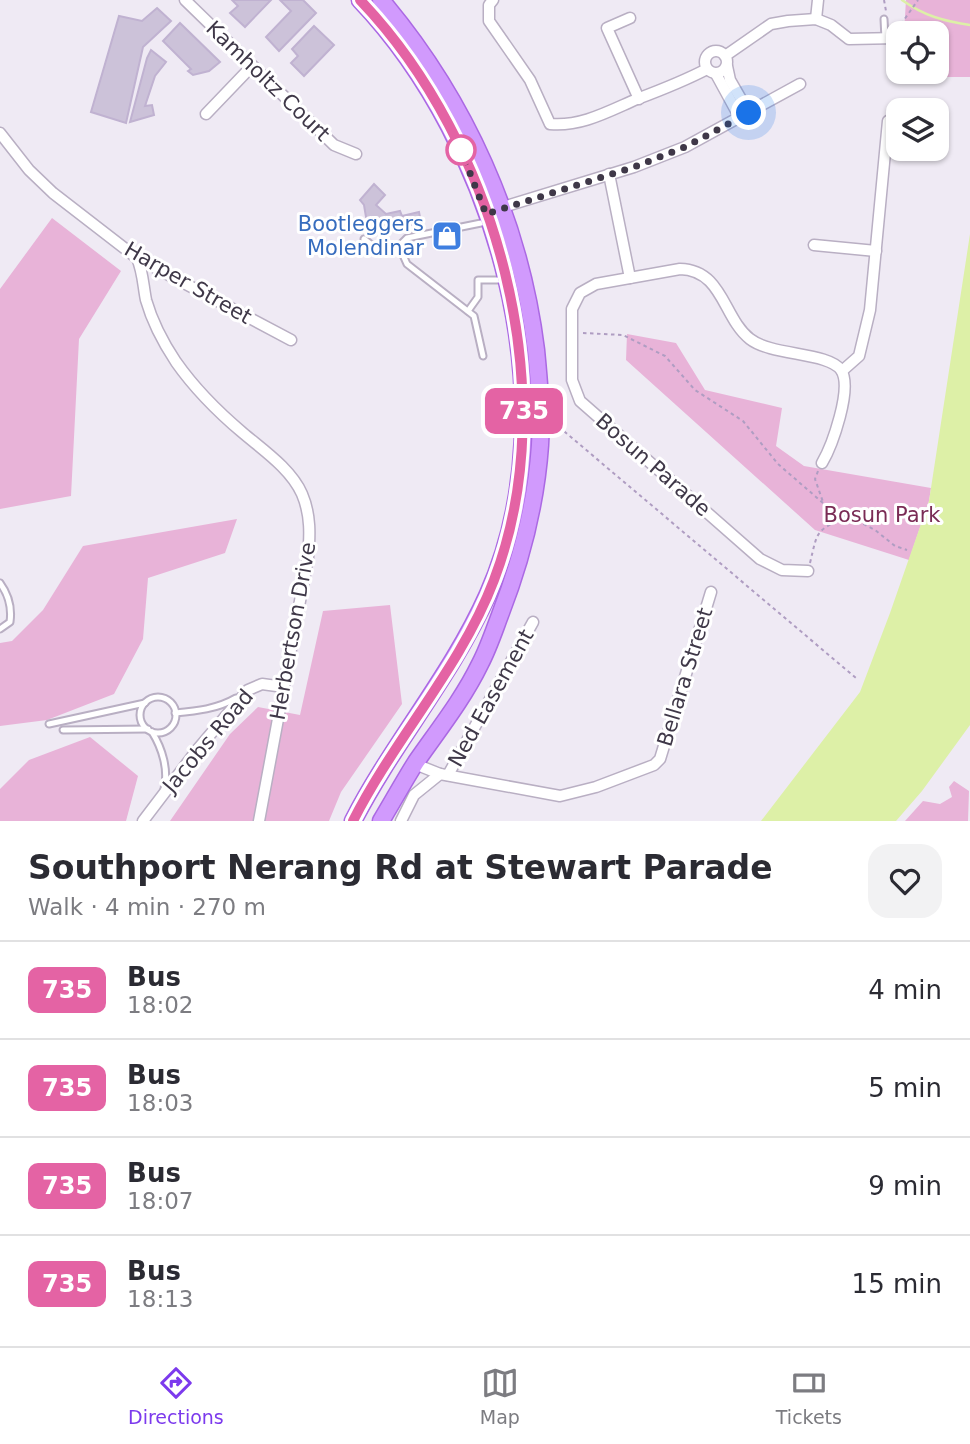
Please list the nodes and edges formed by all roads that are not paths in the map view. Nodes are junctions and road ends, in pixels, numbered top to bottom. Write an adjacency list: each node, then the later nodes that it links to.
1 (185, 0): 11 (street, Kamholtz Court)
2 (360, 0): 22 (main road)
3 (381, 0): 21 (main road)
4 (493, 0): 14 (street)
5 (818, 0): 7 (street)
6 (630, 18): 14 (street)
7 (816, 19): 9 (street); 10 (street)
8 (884, 19): 9 (lane)
9 (885, 39)
10 (726, 61): 12 (street); 12 (street); 16 (street)
11 (252, 66): 15 (street); 19 (street, Kamholtz Court)
12 (712, 71): 14 (street); 16 (street)
13 (800, 84): 16 (street)
14 (639, 99)
15 (206, 114)
16 (745, 116): 20 (street)
17 (0, 134): 27 (street, Harper Street)
18 (886, 143): 26 (street)
19 (356, 155)
20 (609, 174): 21 (street); 28 (street)
21 (502, 207): 22 (street); 47 (main road)
22 (488, 218): 25 (lane); 29 (main road)
23 (364, 239): 25 (lane)
24 (814, 245): 26 (street)
25 (399, 246): 30 (lane)
26 (876, 251): 33 (street)
27 (137, 258): 31 (street, Harper Street); 40 (street, Herbertson Drive)
28 (629, 278): 33 (street, Bosun Parade); 35 (street, Bosun Parade)
29 (507, 281): 30 (lane); 53 (main road)
30 (468, 311): 32 (lane)
31 (291, 340)
32 (483, 356)
33 (842, 371): 34 (street)
34 (822, 463)
35 (808, 571)
36 (0, 583): 39 (lane)
37 (711, 592): 48 (street, Bellara Street)
38 (533, 622): 48 (street, Ned Easement)
39 (0, 629)
40 (284, 687): 41 (street, Jacobs Road); 52 (street, Herbertson Drive)
41 (240, 699): 43 (lane); 49 (street, Jacobs Road)
42 (145, 703): 43 (lane); 44 (lane); 46 (lane)
43 (175, 713): 46 (lane)
44 (49, 724)
45 (63, 730): 46 (lane)
46 (150, 731): 49 (lane)
47 (415, 764): 48 (street, Bellara Street); 54 (main road)
48 (444, 775): 55 (street)
49 (165, 792): 50 (street, Jacobs Road)
50 (151, 816): 51 (street, Jacobs Road)
51 (143, 821)
52 (259, 821)
53 (353, 821)
54 (381, 821)
55 (401, 821)

